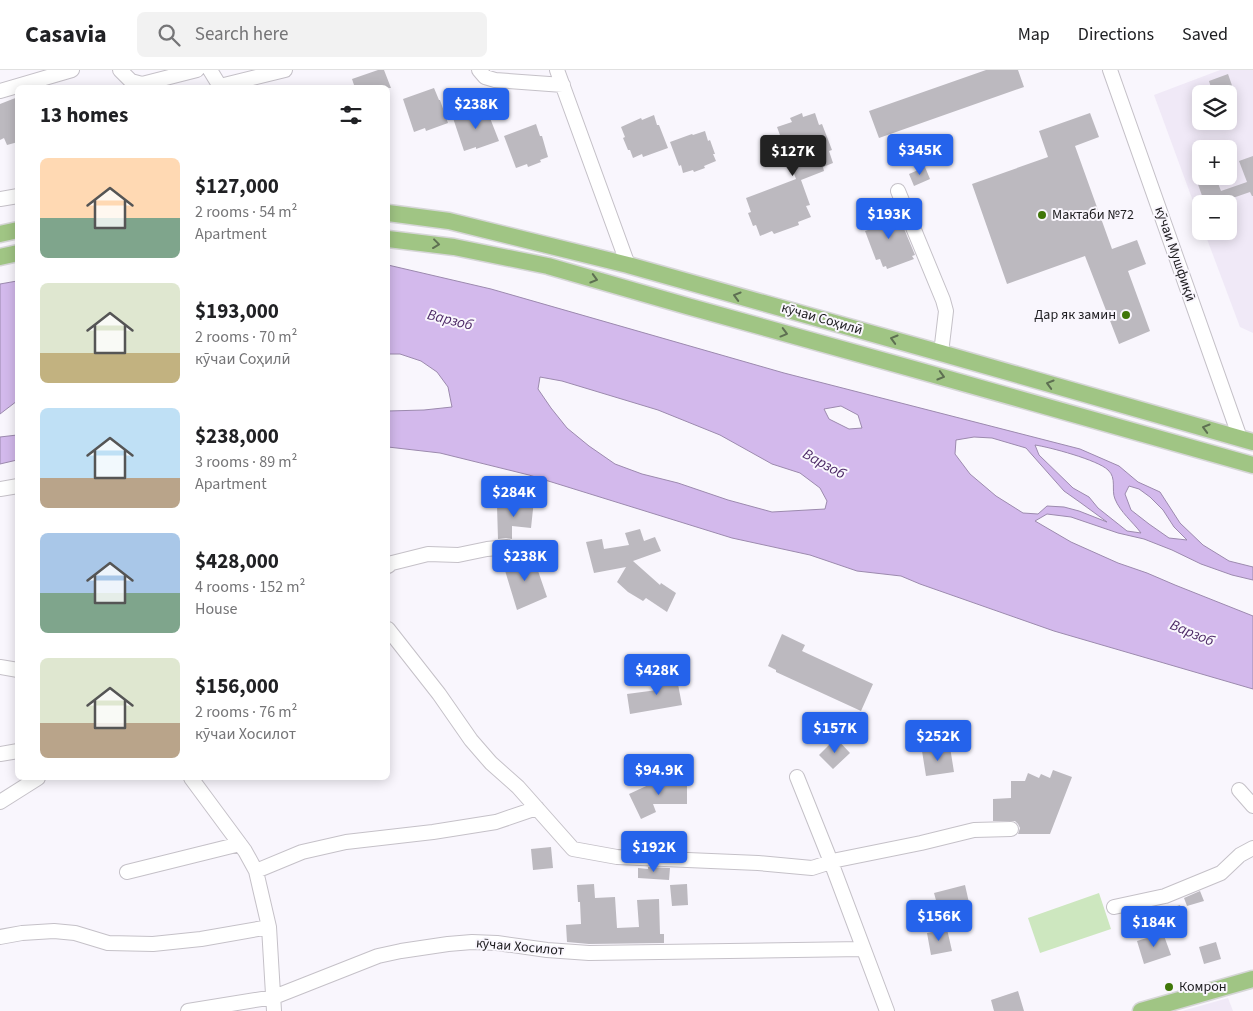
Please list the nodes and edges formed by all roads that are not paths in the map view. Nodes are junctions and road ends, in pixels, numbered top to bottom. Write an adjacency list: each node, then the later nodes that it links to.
1 (72, 70): 9 (street)
2 (120, 70): 3 (street)
3 (197, 70)
4 (210, 70): 10 (street)
5 (285, 70): 11 (street)
6 (479, 70): 12 (street)
7 (557, 70): 12 (street)
8 (1110, 70): 26 (street, кӯчаи Мушфиқӣ)
9 (21, 85)
10 (219, 85)
11 (228, 85)
12 (563, 85): 24 (street)
13 (15, 87): 14 (street)
14 (0, 91)
15 (898, 191): 25 (street)
16 (15, 196): 17 (street)
17 (0, 199)
18 (390, 213): 24 (main road, кӯчаи Соҳилӣ)
19 (15, 231): 20 (main road)
20 (0, 234)
21 (390, 238): 27 (main road, кӯчаи Соҳилӣ, one-way to 27)
22 (15, 254): 23 (main road)
23 (0, 257)
24 (628, 265): 25 (main road, кӯчаи Соҳилӣ, one-way to 24)
25 (941, 352): 26 (main road, кӯчаи Соҳилӣ, one-way to 25)
26 (1246, 440)
27 (1253, 465)
28 (15, 486): 29 (street)
29 (0, 489)
30 (519, 554): 31 (street)
31 (390, 564)
32 (390, 632): 43 (street)
33 (0, 667): 34 (street)
34 (15, 670)
35 (15, 752): 36 (street)
36 (0, 754)
37 (797, 777): 47 (street)
38 (35, 780): 41 (street)
39 (197, 780): 45 (street)
40 (1239, 790): 42 (street)
41 (0, 802)
42 (1253, 806)
43 (537, 808): 47 (street); 48 (street)
44 (1011, 829): 47 (street)
45 (240, 844): 48 (street); 49 (street)
46 (1253, 848): 50 (street)
47 (831, 862): 53 (street)
48 (256, 871): 51 (street)
49 (127, 872)
50 (1114, 907)
51 (268, 927): 52 (street); 55 (street)
52 (0, 937)
53 (863, 949): 55 (street, кӯчаи Хосилот); 57 (street)
54 (1253, 979): 58 (main road)
55 (274, 1004): 56 (street, кӯчаи Хосилот)
56 (188, 1011)
57 (887, 1011)
58 (1141, 1011)

